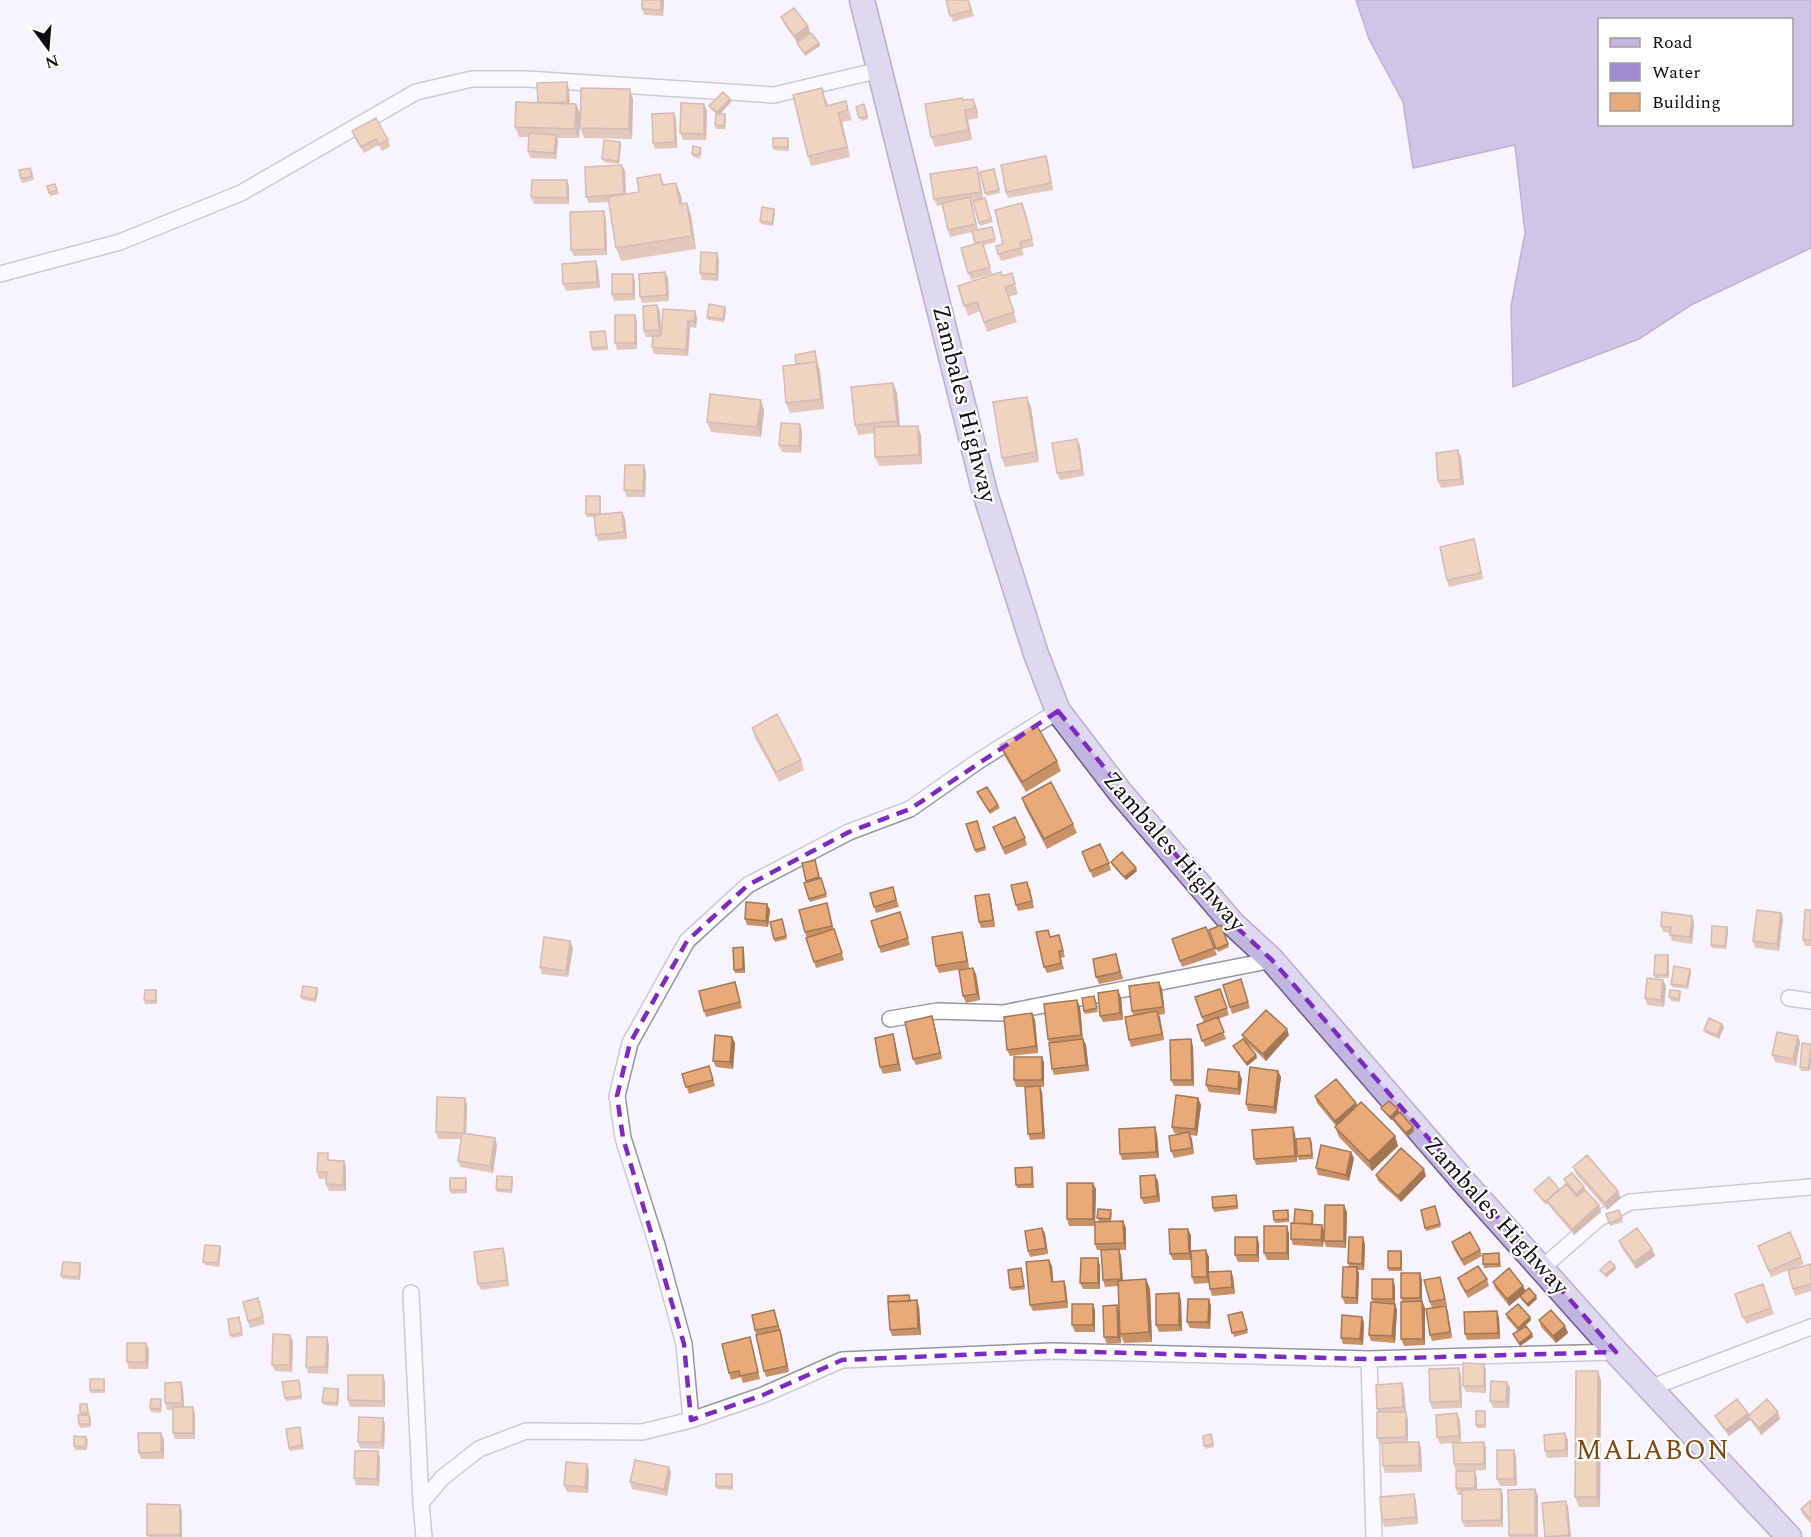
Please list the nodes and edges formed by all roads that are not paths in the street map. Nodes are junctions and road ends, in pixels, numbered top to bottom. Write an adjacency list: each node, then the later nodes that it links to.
1 (862, 0): 2 (main road, Zambales Highway)
2 (879, 70): 3 (street); 4 (main road, Zambales Highway)
3 (0, 274)
4 (1058, 711): 5 (main road, Zambales Highway); 16 (street)
5 (1272, 960): 8 (street); 10 (main road, Zambales Highway)
6 (1789, 998): 7 (street)
7 (1811, 1001)
8 (890, 1019)
9 (1811, 1187): 10 (street)
10 (1542, 1269): 13 (main road, Zambales Highway)
11 (411, 1293): 17 (street)
12 (1811, 1328): 15 (street)
13 (1616, 1352): 14 (street); 15 (main road, Zambales Highway)
14 (1370, 1359): 16 (street); 19 (street)
15 (1650, 1388): 20 (main road, Zambales Highway)
16 (691, 1419): 17 (street)
17 (421, 1503): 18 (street)
18 (424, 1537)
19 (1374, 1537)
20 (1789, 1537)

